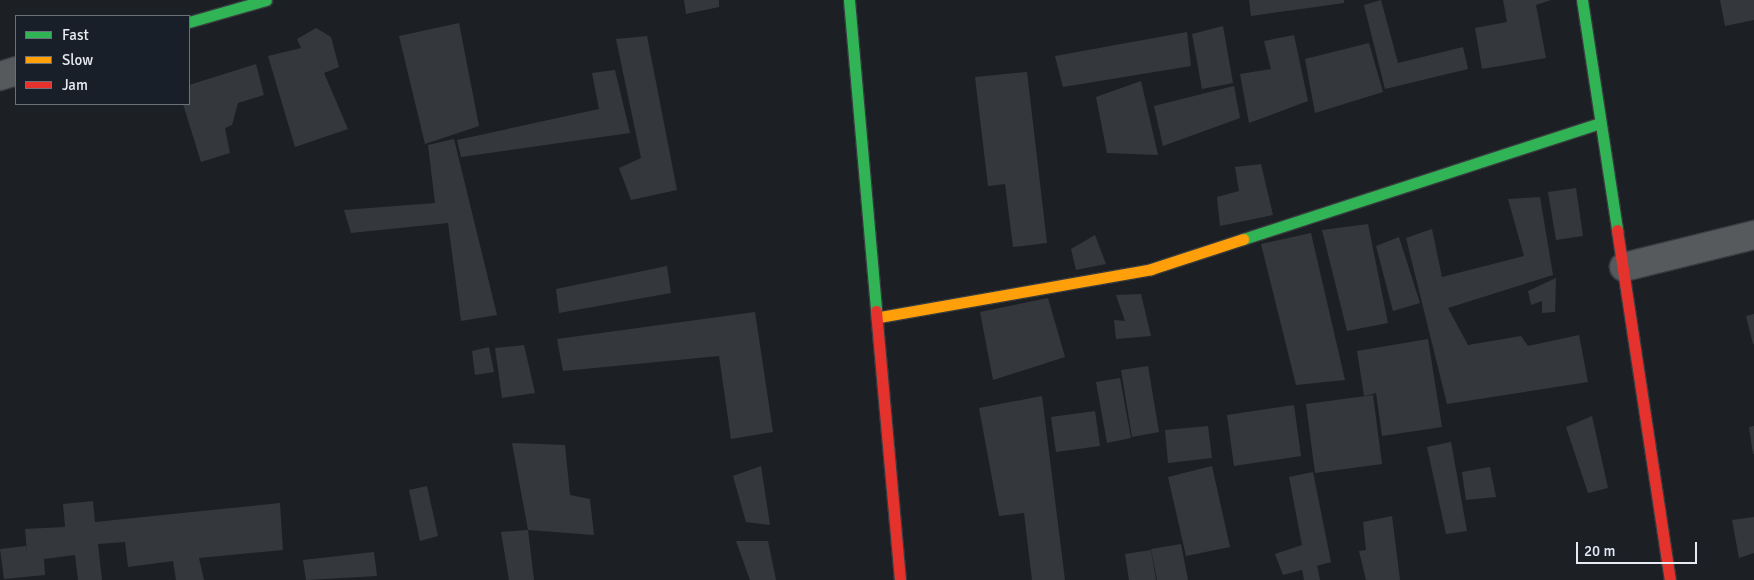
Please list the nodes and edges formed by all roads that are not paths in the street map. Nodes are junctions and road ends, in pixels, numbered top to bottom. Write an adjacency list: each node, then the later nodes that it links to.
1 (266, 0): 4 (street)
2 (849, 0): 10 (street)
3 (1582, 0): 7 (street)
4 (190, 22)
5 (15, 71): 6 (street)
6 (0, 76)
7 (1599, 123): 9 (street); 10 (street)
8 (1754, 235): 9 (street)
9 (1624, 267): 12 (street)
10 (880, 317): 11 (street)
11 (900, 580)
12 (1670, 580)

